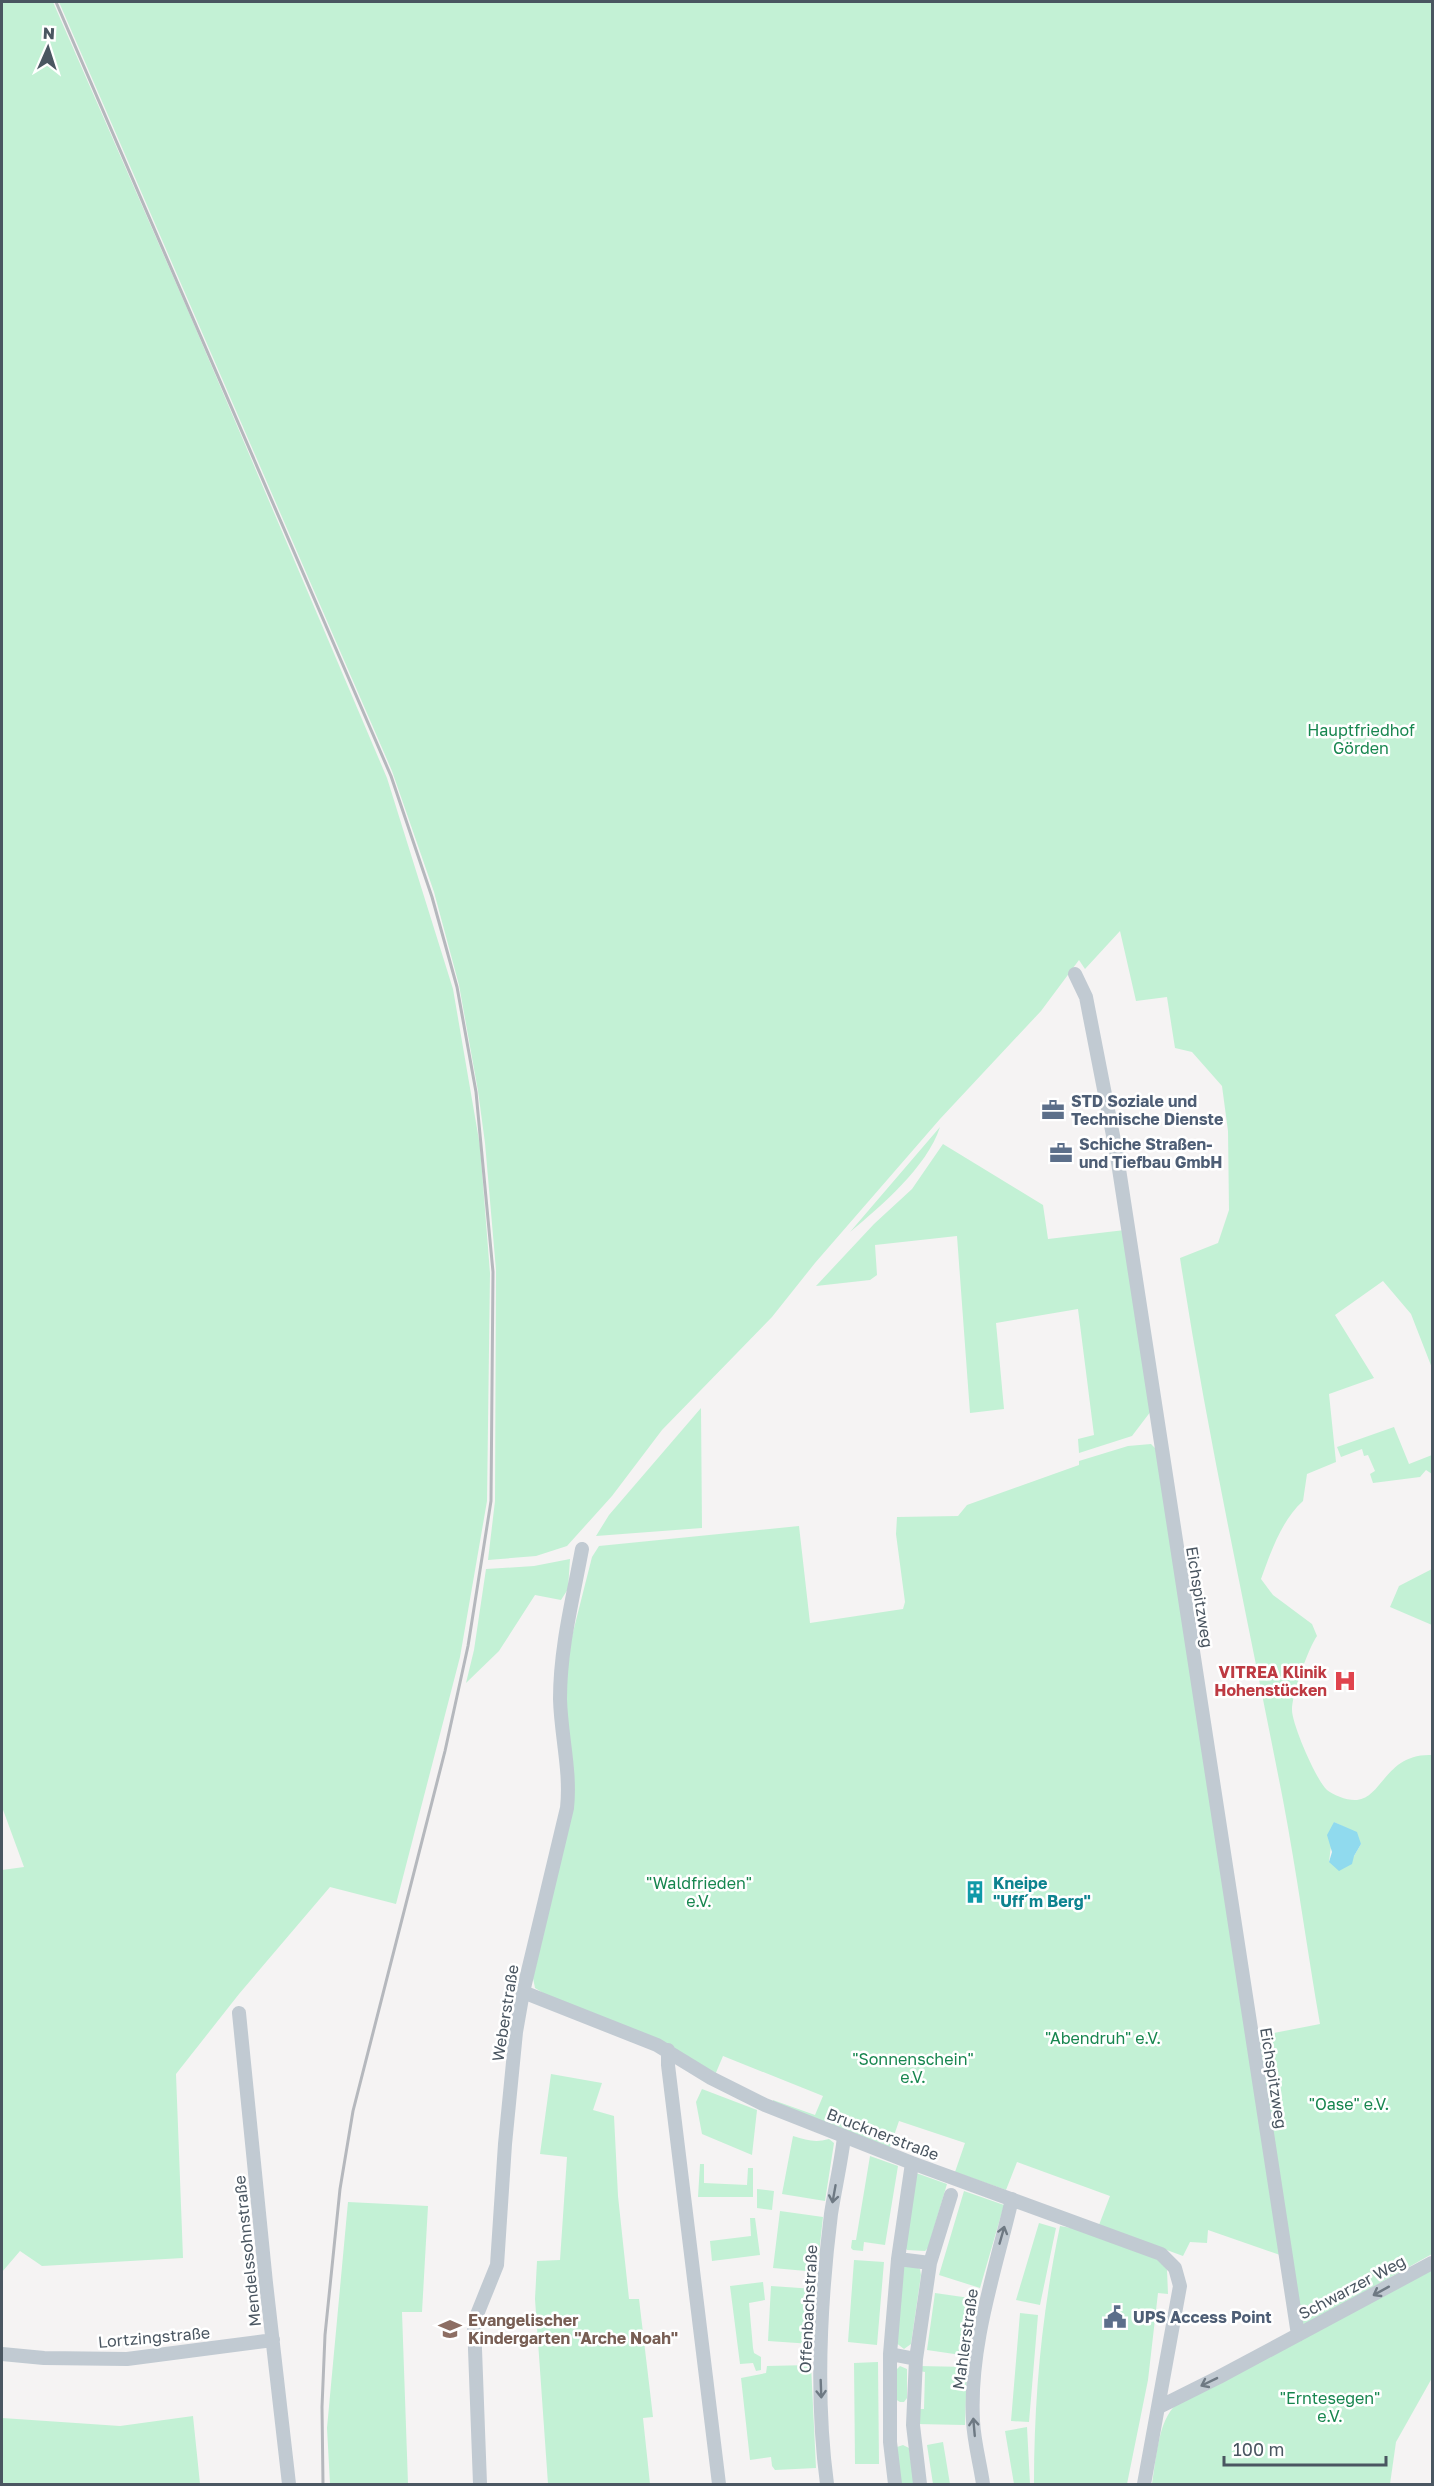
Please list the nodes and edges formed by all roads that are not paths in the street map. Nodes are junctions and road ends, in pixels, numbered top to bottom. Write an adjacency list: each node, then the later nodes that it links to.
1 (1076, 974): 13 (street, Eichspitzweg)
2 (582, 1549): 3 (street, Weberstraße)
3 (523, 1992): 5 (street, Brucknerstraße); 22 (street, Weberstraße)
4 (240, 2013): 14 (street, Mendelssohnstraße)
5 (668, 2050): 6 (street, Brucknerstraße); 23 (street)
6 (844, 2137): 7 (street, Brucknerstraße); 24 (street, Offenbachstraße, one-way to 24)
7 (912, 2163): 9 (street, Brucknerstraße); 10 (street)
8 (951, 2196): 11 (street)
9 (1012, 2199): 18 (street, Brucknerstraße); 27 (street, Mahlerstraße, one-way to 9)
10 (898, 2259): 11 (street); 16 (street)
11 (930, 2263): 17 (street)
12 (1432, 2263): 13 (street, Schwarzer Weg, one-way to 13)
13 (1298, 2335): 18 (street, Schwarzer Weg, one-way to 18)
14 (273, 2340): 15 (street, Lortzingstraße); 21 (street, Mendelssohnstraße)
15 (2, 2354)
16 (890, 2354): 17 (street); 20 (street)
17 (916, 2358): 19 (street)
18 (1159, 2407): 28 (street, Brucknerstraße)
19 (914, 2436): 20 (street); 26 (street)
20 (890, 2438): 25 (street)
21 (289, 2484)
22 (480, 2484)
23 (719, 2484)
24 (827, 2484)
25 (895, 2484)
26 (920, 2484)
27 (983, 2484)
28 (1144, 2484)

